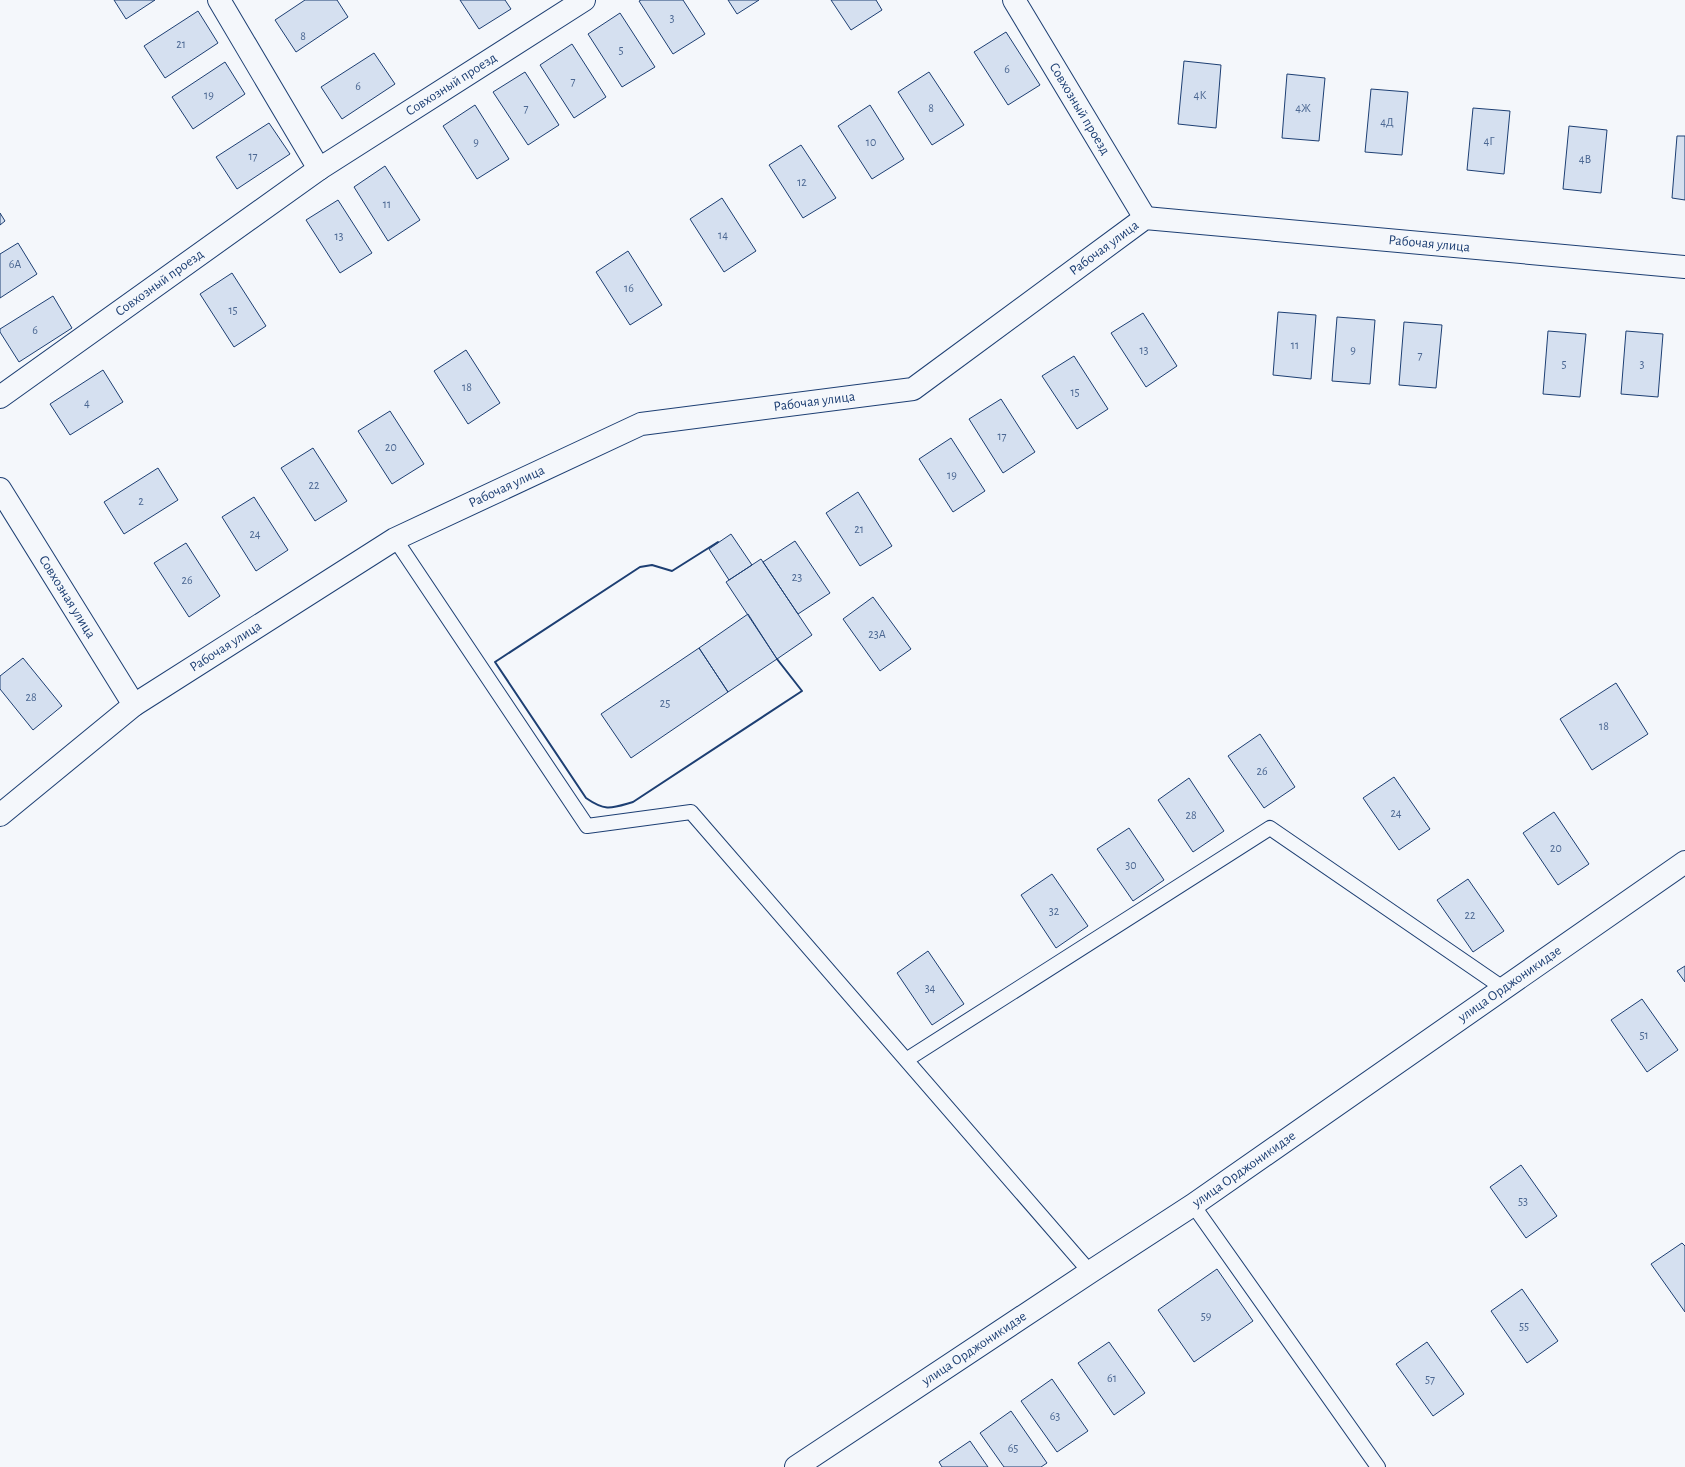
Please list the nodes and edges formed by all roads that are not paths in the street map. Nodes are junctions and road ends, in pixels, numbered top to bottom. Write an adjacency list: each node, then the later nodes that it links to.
1 (218, 0): 4 (street)
2 (584, 0): 4 (street, Совхозный проезд)
3 (1014, 0): 5 (street, Совхозный проезд)
4 (319, 169): 7 (street, Совхозный проезд)
5 (1145, 218): 6 (street, Рабочая улица); 9 (street, Рабочая улица)
6 (1685, 267)
7 (0, 397)
8 (0, 489): 10 (street, Совхозная улица)
9 (395, 539): 10 (street, Рабочая улица); 14 (lane)
10 (134, 705): 11 (street, Рабочая улица)
11 (0, 815)
12 (1685, 862): 13 (street, улица Орджоникидзе)
13 (1503, 988): 14 (lane); 15 (street, улица Орджоникидзе)
14 (906, 1060): 16 (lane)
15 (1193, 1205): 16 (street, улица Орджоникидзе); 18 (lane)
16 (1090, 1272): 17 (street, улица Орджоникидзе)
17 (796, 1467)
18 (1378, 1467)

